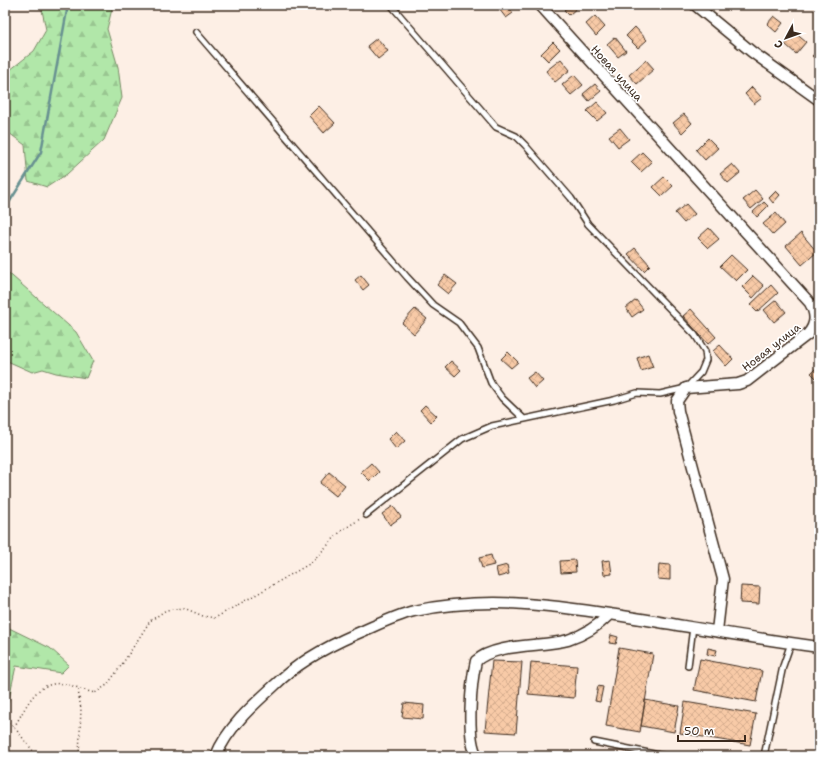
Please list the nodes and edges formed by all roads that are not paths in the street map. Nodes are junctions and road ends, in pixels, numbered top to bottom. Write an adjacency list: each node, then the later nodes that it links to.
1 (391, 5): 6 (lane)
2 (540, 5): 6 (street, Новая улица)
3 (694, 5): 5 (street)
4 (196, 32): 7 (lane)
5 (819, 100)
6 (686, 388): 7 (lane); 11 (street)
7 (523, 418): 8 (lane)
8 (366, 515)
9 (610, 614): 10 (street); 16 (street); 17 (street)
10 (693, 627): 11 (street); 14 (lane)
11 (717, 631): 12 (street)
12 (791, 643): 13 (street); 19 (lane)
13 (819, 647)
14 (688, 666)
15 (594, 742): 18 (lane)
16 (216, 756)
17 (477, 756)
18 (664, 756)
19 (764, 756)

